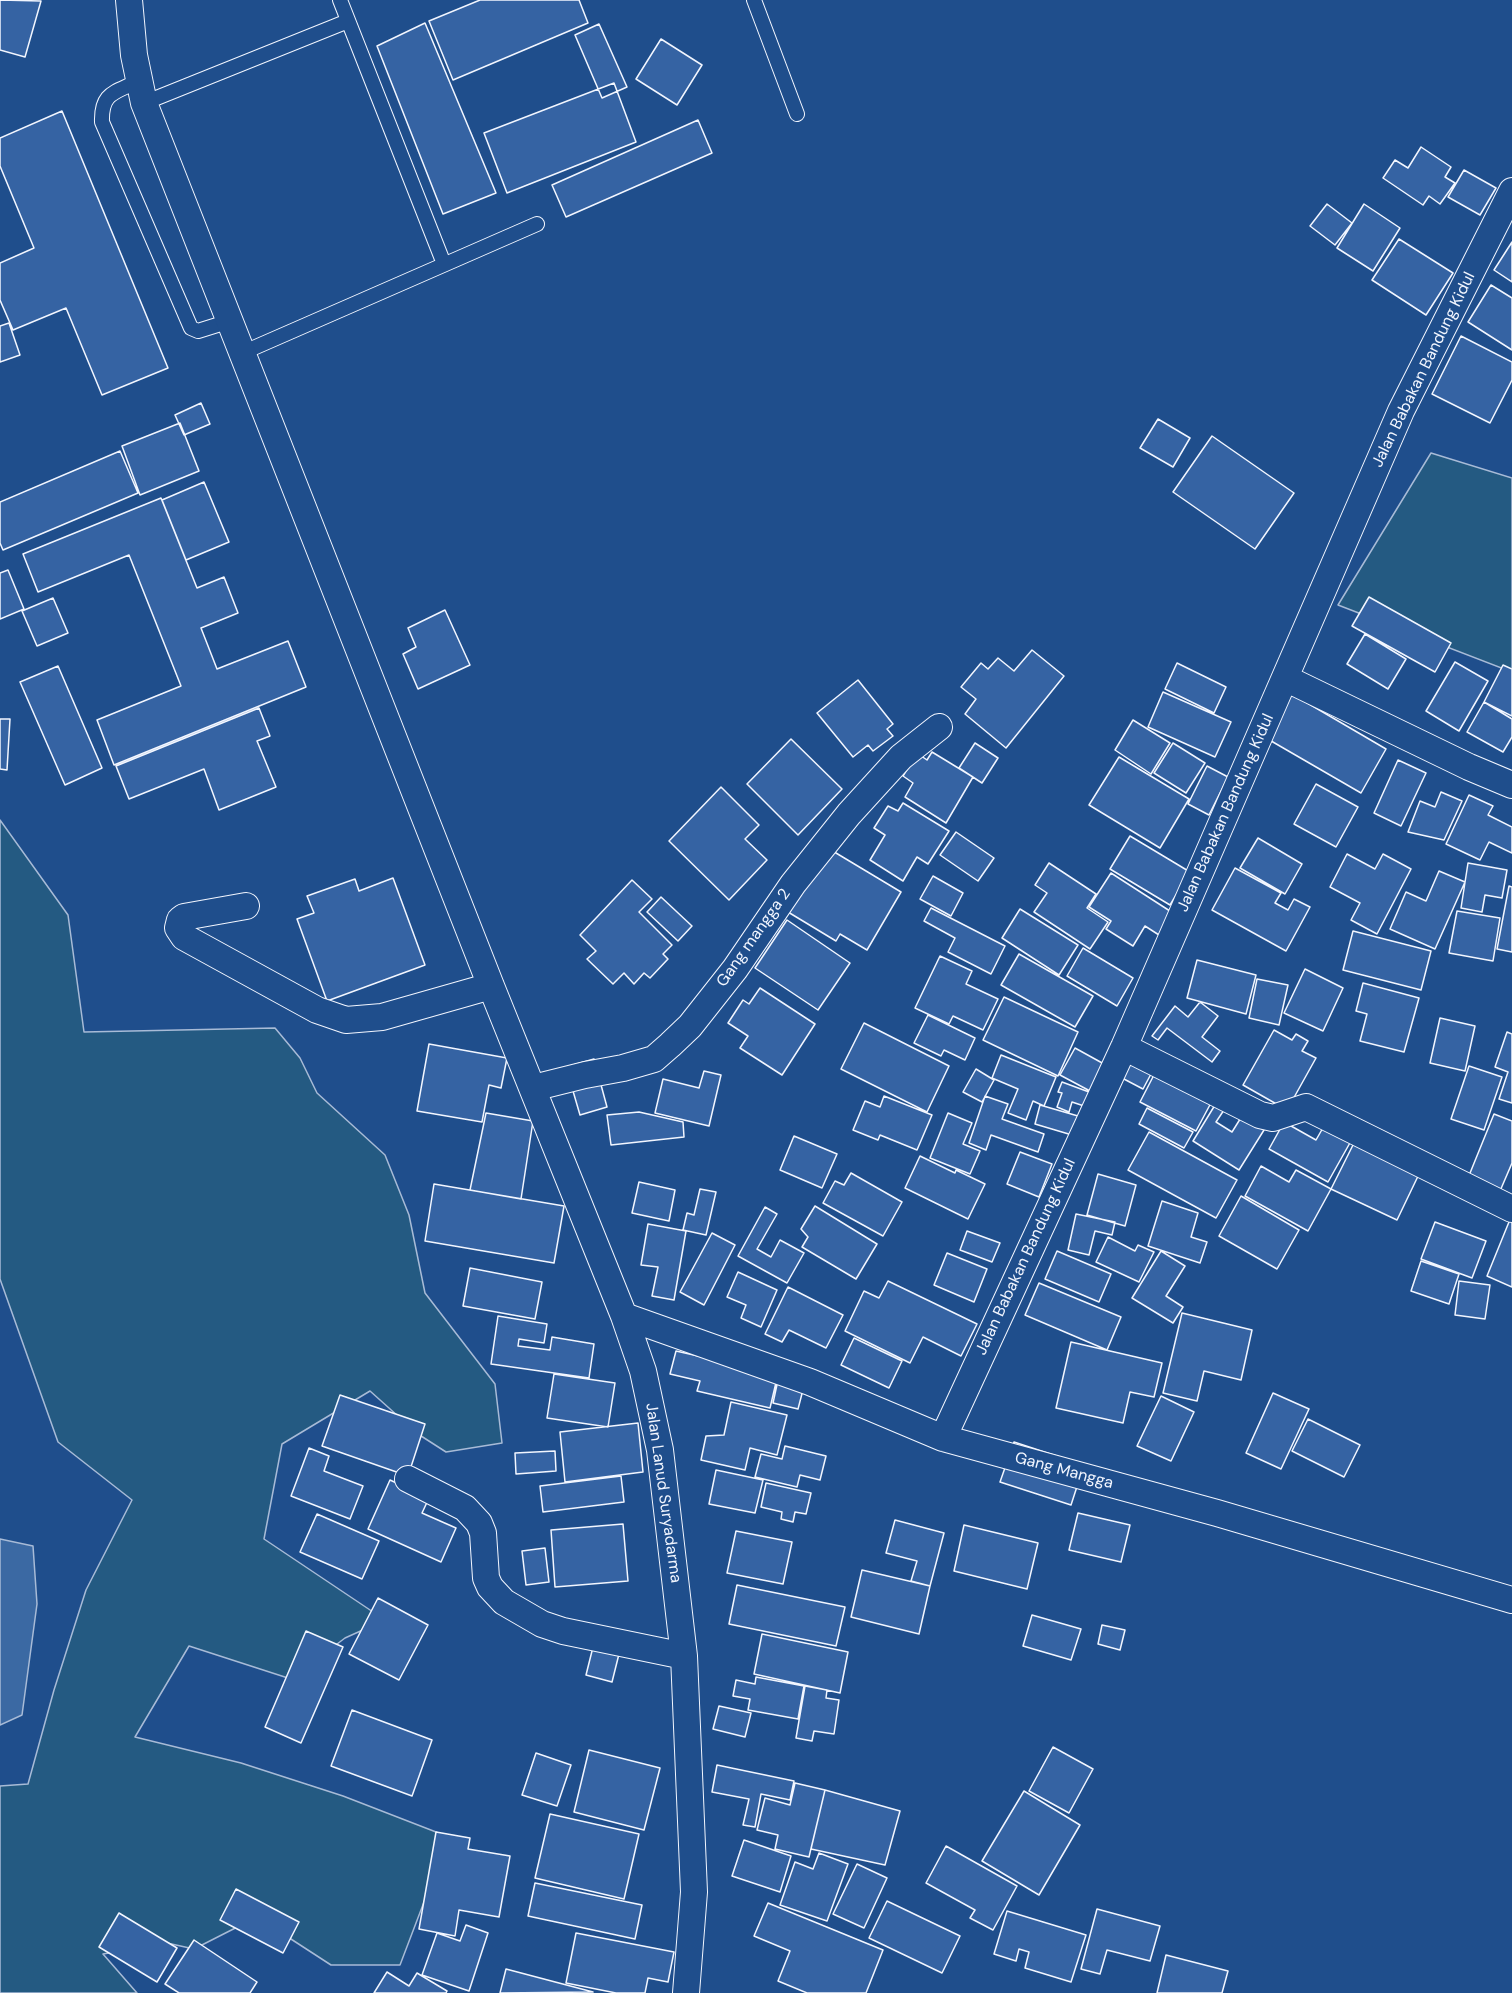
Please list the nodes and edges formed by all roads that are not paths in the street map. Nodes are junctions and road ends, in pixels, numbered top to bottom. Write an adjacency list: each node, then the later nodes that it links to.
1 (129, 0): 5 (street, Jalan Lanud Suryadarma)
2 (340, 0): 4 (lane)
3 (754, 0): 6 (lane)
4 (348, 21): 5 (lane); 9 (lane)
5 (141, 92): 10 (street, Jalan Lanud Suryadarma); 10 (lane)
6 (797, 114)
7 (1512, 191): 12 (street, Jalan Babakan Bandung Kidul)
8 (537, 224): 9 (lane)
9 (444, 264): 11 (lane)
10 (230, 321): 11 (street, Jalan Lanud Suryadarma)
11 (242, 353): 16 (street, Jalan Lanud Suryadarma)
12 (1285, 678): 14 (street); 17 (street, Jalan Babakan Bandung Kidul)
13 (939, 728): 18 (street, Gang mangga 2)
14 (1512, 785)
15 (246, 906): 16 (street)
16 (491, 986): 18 (street, Jalan Lanud Suryadarma)
17 (1124, 1047): 19 (street); 21 (street, Jalan Babakan Bandung Kidul)
18 (533, 1088): 20 (street, Jalan Lanud Suryadarma)
19 (1512, 1209)
20 (624, 1316): 21 (street, Gang Mangga); 24 (street, Jalan Lanud Suryadarma)
21 (943, 1438): 23 (street, Gang Mangga)
22 (408, 1479): 24 (street)
23 (1512, 1600)
24 (684, 1656): 25 (street, Jalan Lanud Suryadarma)
25 (686, 1993)

